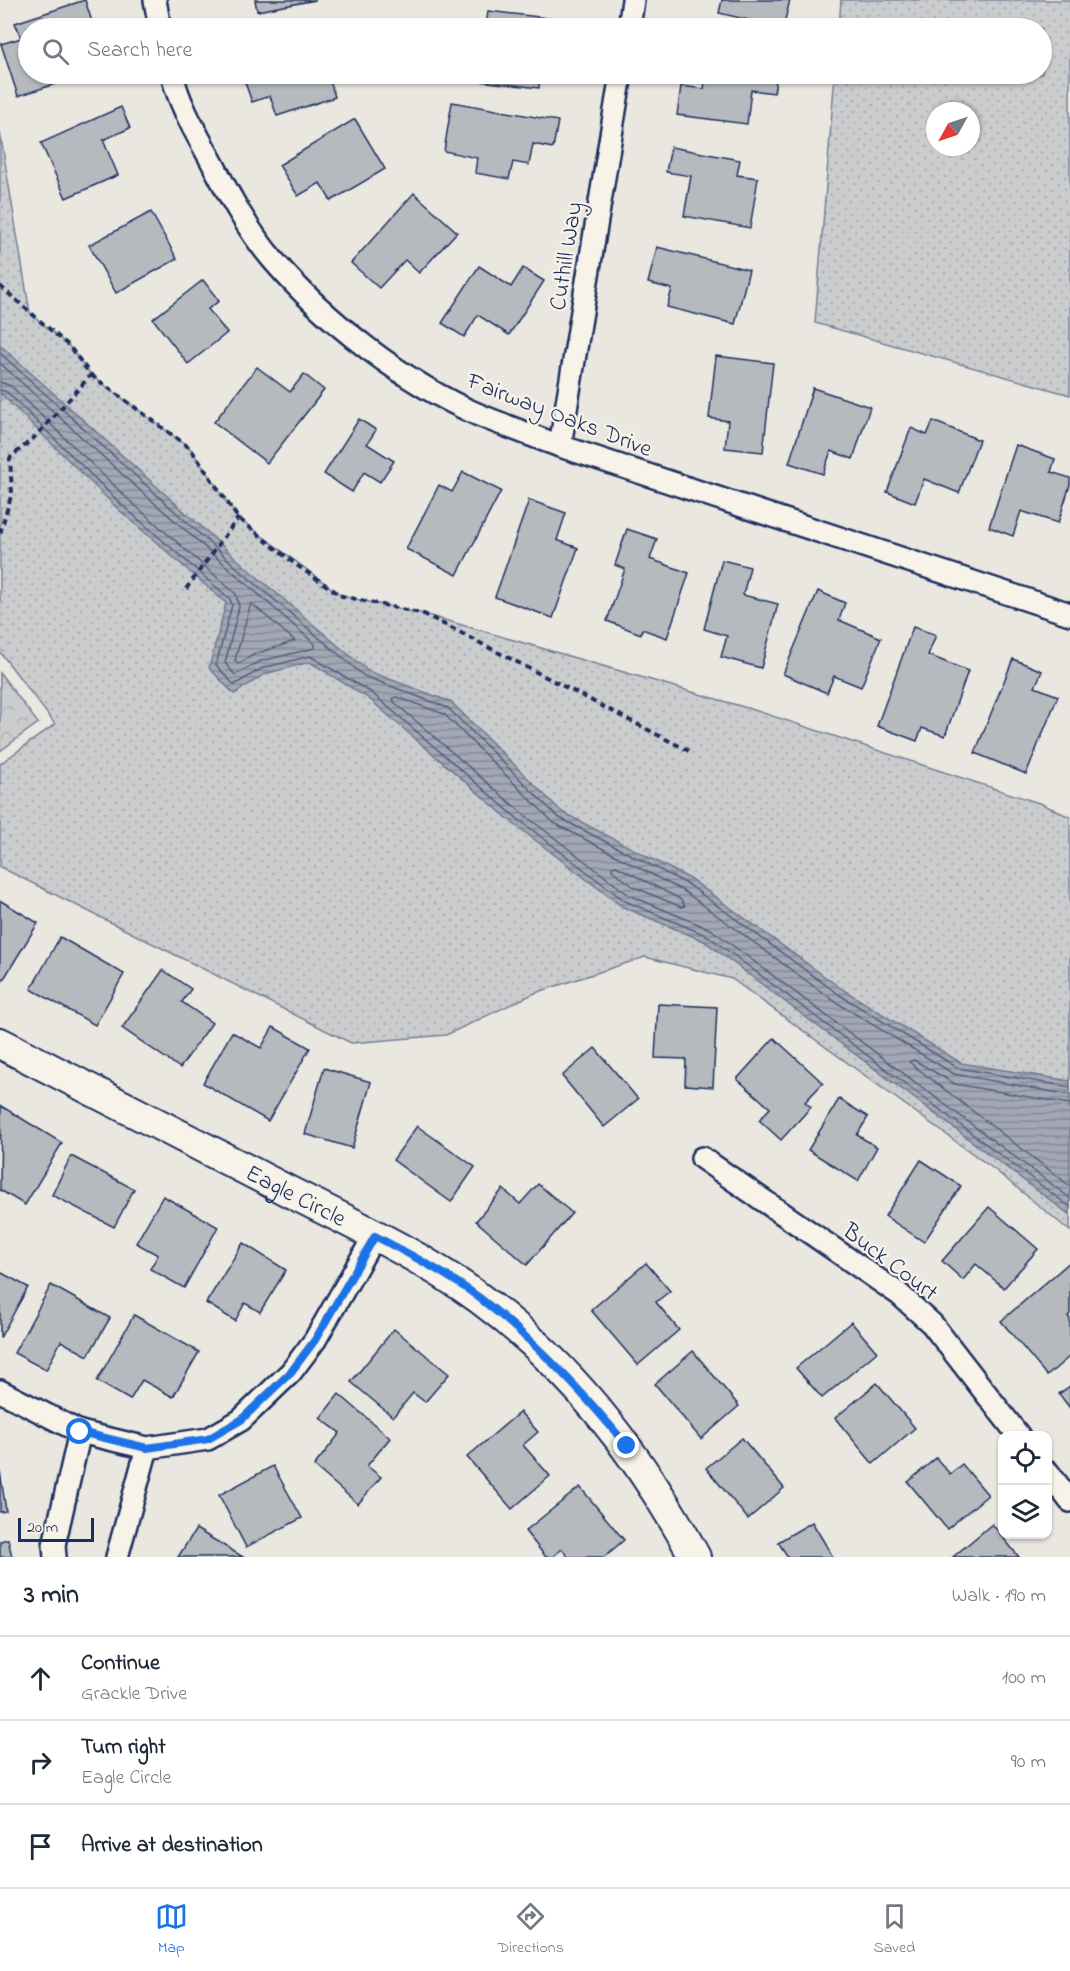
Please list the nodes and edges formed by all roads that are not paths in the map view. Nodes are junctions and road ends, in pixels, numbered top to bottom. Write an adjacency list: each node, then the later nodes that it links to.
1 (155, 0): 3 (street)
2 (633, 0): 4 (street)
3 (158, 18)
4 (630, 18)
5 (176, 84): 7 (street, Fairway Oaks Drive)
6 (619, 84): 7 (street, Cuthill Way)
7 (560, 446): 8 (street, Fairway Oaks Drive)
8 (1070, 614)
9 (0, 1043): 11 (street, Eagle Circle)
10 (702, 1158): 13 (street, Buck Court)
11 (375, 1236): 15 (street); 20 (street, Eagle Circle)
12 (0, 1391): 14 (street)
13 (1015, 1431)
14 (80, 1432): 15 (street); 18 (street)
15 (147, 1448): 19 (street)
16 (1052, 1478): 17 (street)
17 (1070, 1501)
18 (55, 1557)
19 (117, 1557)
20 (695, 1557)

